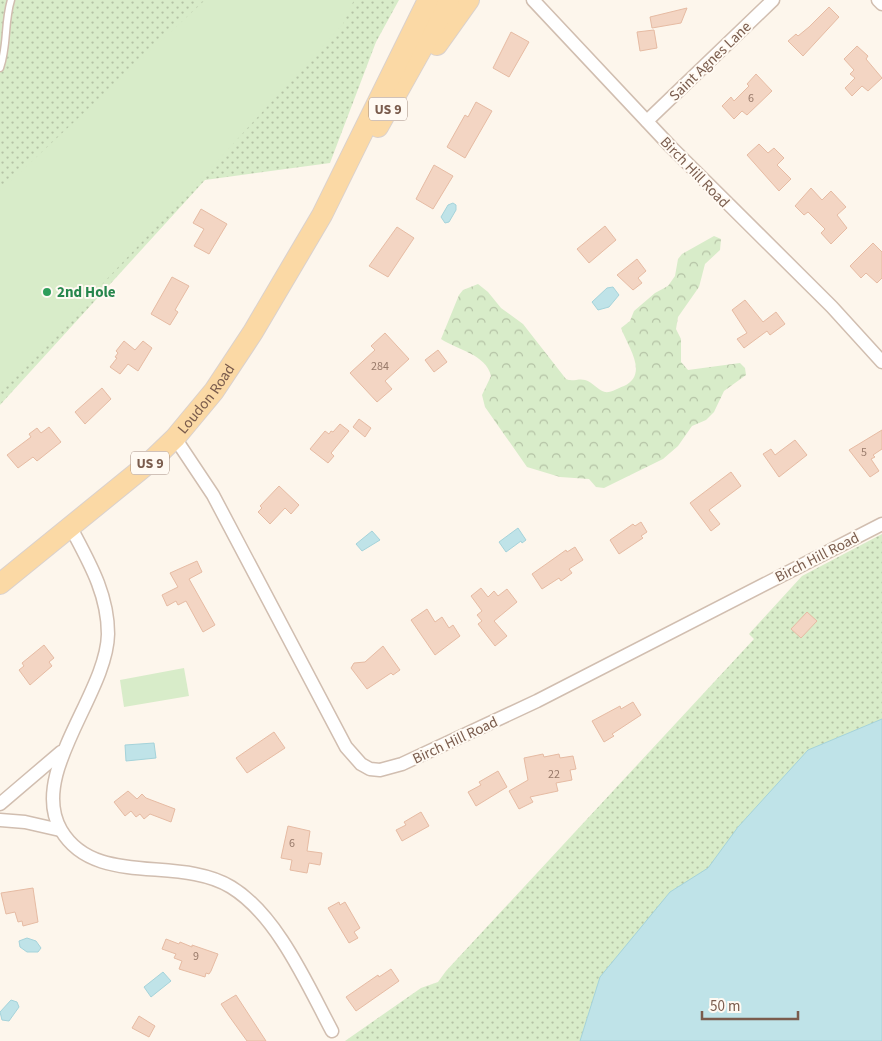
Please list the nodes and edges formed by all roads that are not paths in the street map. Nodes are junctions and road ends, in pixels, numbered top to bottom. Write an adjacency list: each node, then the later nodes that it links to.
1 (11, 0): 9 (lane)
2 (428, 0): 12 (main road, US 9)
3 (449, 0): 10 (main road, US 9)
4 (468, 0): 10 (main road)
5 (533, 0): 11 (street, Birch Hill Road)
6 (773, 0): 11 (street, Saint Agnes Lane)
7 (878, 0): 8 (street)
8 (882, 4)
9 (0, 68)
10 (388, 110): 12 (main road, US 9)
11 (646, 121): 13 (street, Birch Hill Road)
12 (322, 214): 14 (main road, Loudon Road / US 9)
13 (882, 362)
14 (175, 438): 15 (street, Birch Hill Road); 16 (main road, Loudon Road / US 9)
15 (882, 524)
16 (71, 528): 17 (main road, Loudon Road / US 9); 18 (street)
17 (0, 584)
18 (64, 748): 19 (street); 21 (street)
19 (0, 804)
20 (0, 820): 21 (street)
21 (60, 830): 22 (street)
22 (332, 1031)

